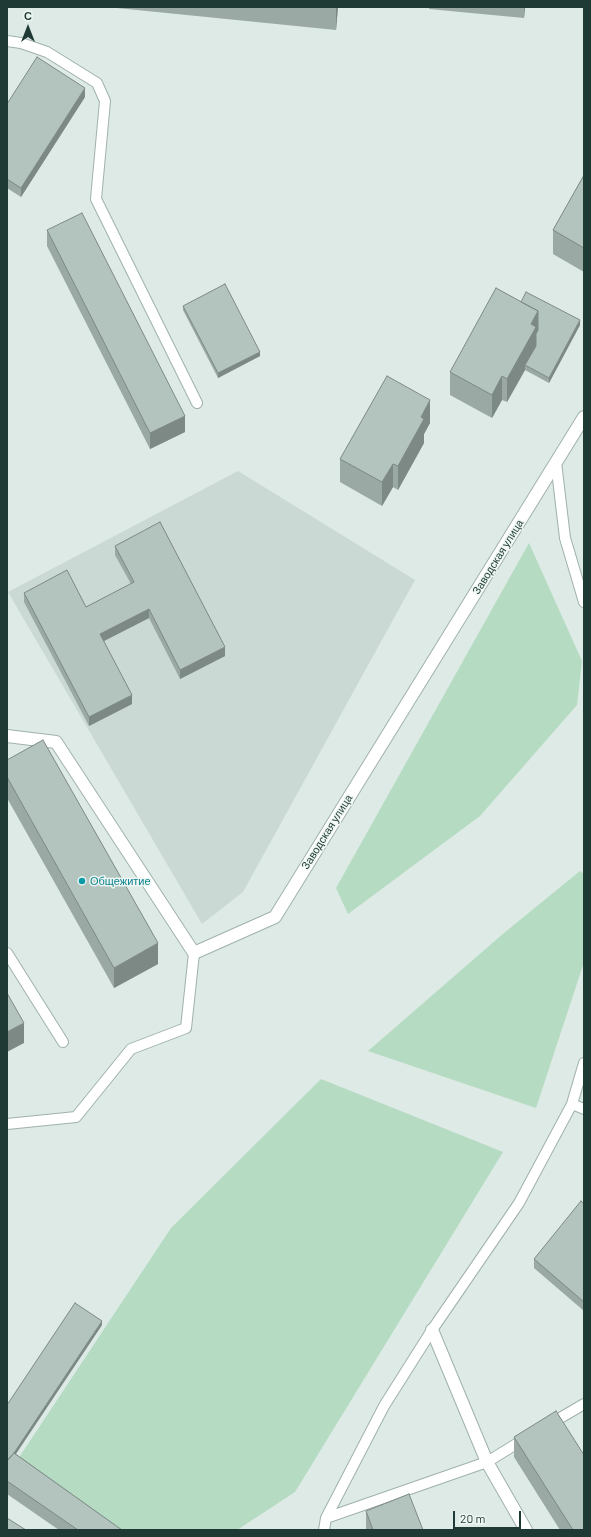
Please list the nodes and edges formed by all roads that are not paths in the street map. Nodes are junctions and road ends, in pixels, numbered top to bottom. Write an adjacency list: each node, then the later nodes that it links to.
1 (7, 41): 2 (lane)
2 (197, 403)
3 (584, 417): 4 (street, Заводская улица)
4 (556, 462): 5 (lane); 8 (street, Заводская улица)
5 (584, 602)
6 (7, 736): 8 (street)
7 (7, 953): 9 (lane)
8 (194, 953): 13 (lane)
9 (64, 1042)
10 (584, 1063): 11 (lane)
11 (572, 1104): 12 (lane); 14 (lane)
12 (584, 1109)
13 (7, 1124)
14 (432, 1330): 16 (street); 17 (lane)
15 (584, 1404): 16 (lane)
16 (487, 1462): 17 (lane); 19 (street)
17 (326, 1518): 18 (lane)
18 (324, 1530)
19 (526, 1530)

